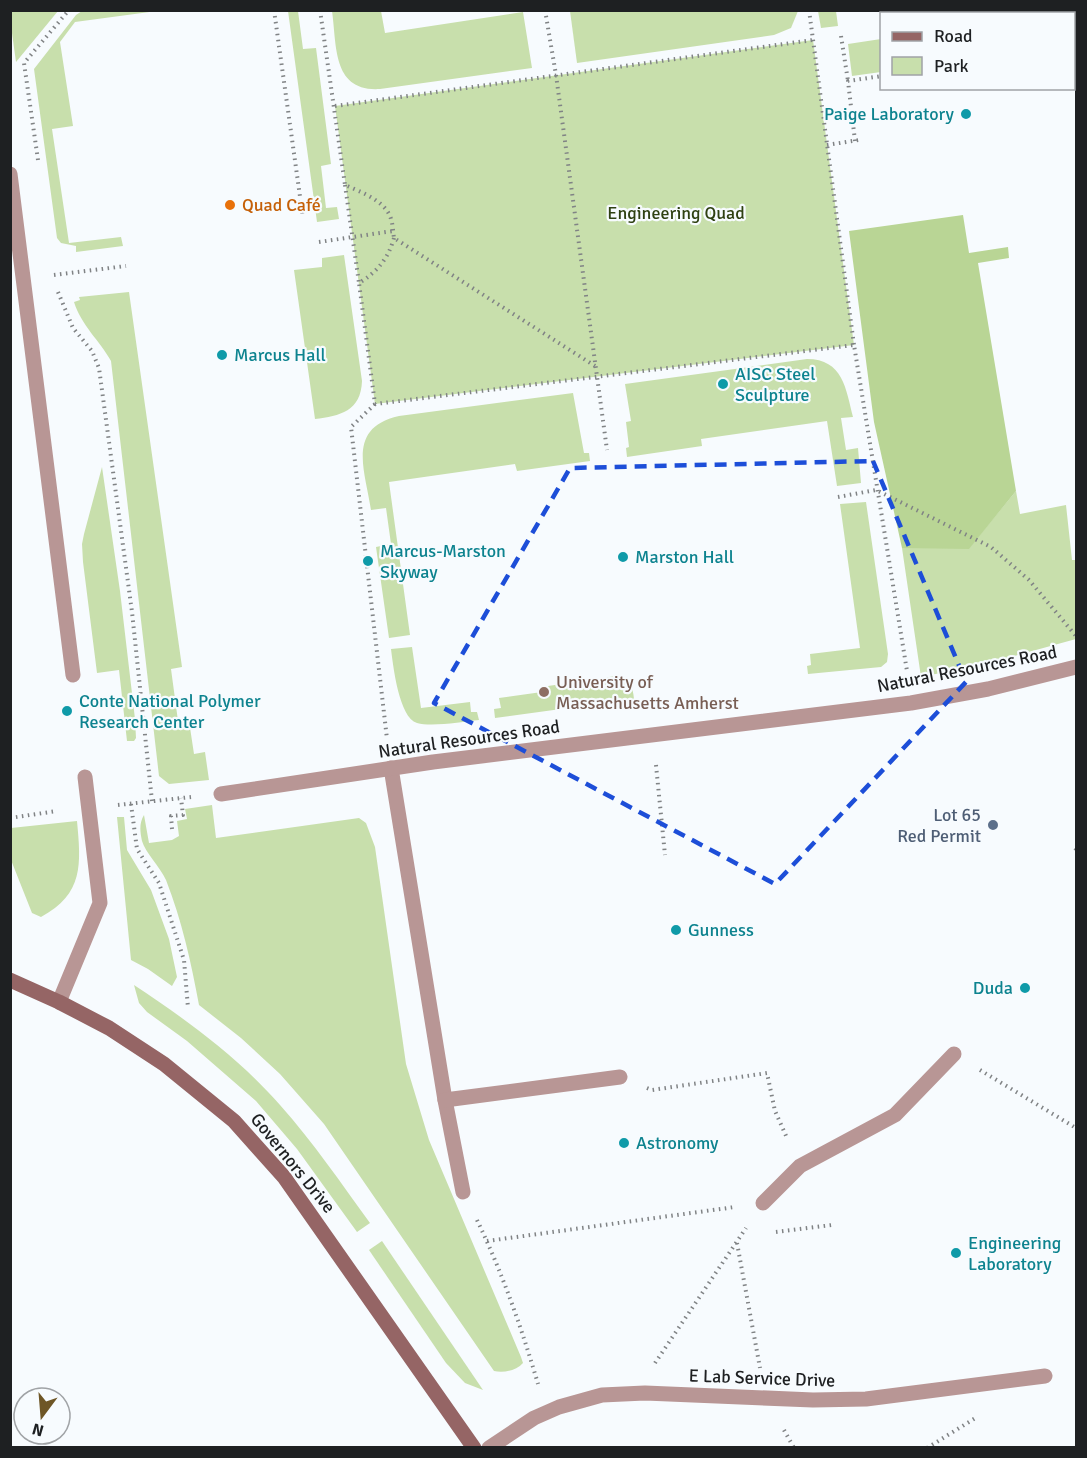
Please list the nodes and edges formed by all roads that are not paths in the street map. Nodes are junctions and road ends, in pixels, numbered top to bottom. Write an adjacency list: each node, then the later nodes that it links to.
1 (10, 174): 3 (lane)
2 (1077, 667): 4 (lane, Natural Resources Road)
3 (73, 675)
4 (391, 768): 6 (lane, Natural Resources Road); 11 (lane)
5 (85, 777): 8 (lane)
6 (222, 794)
7 (10, 980): 8 (main road, Governors Drive)
8 (59, 1002): 15 (main road, Governors Drive)
9 (954, 1054): 13 (lane)
10 (620, 1077): 11 (lane)
11 (446, 1100): 12 (lane)
12 (464, 1192)
13 (763, 1203)
14 (1045, 1376): 16 (lane, E Lab Service Drive)
15 (474, 1448)
16 (489, 1448)

